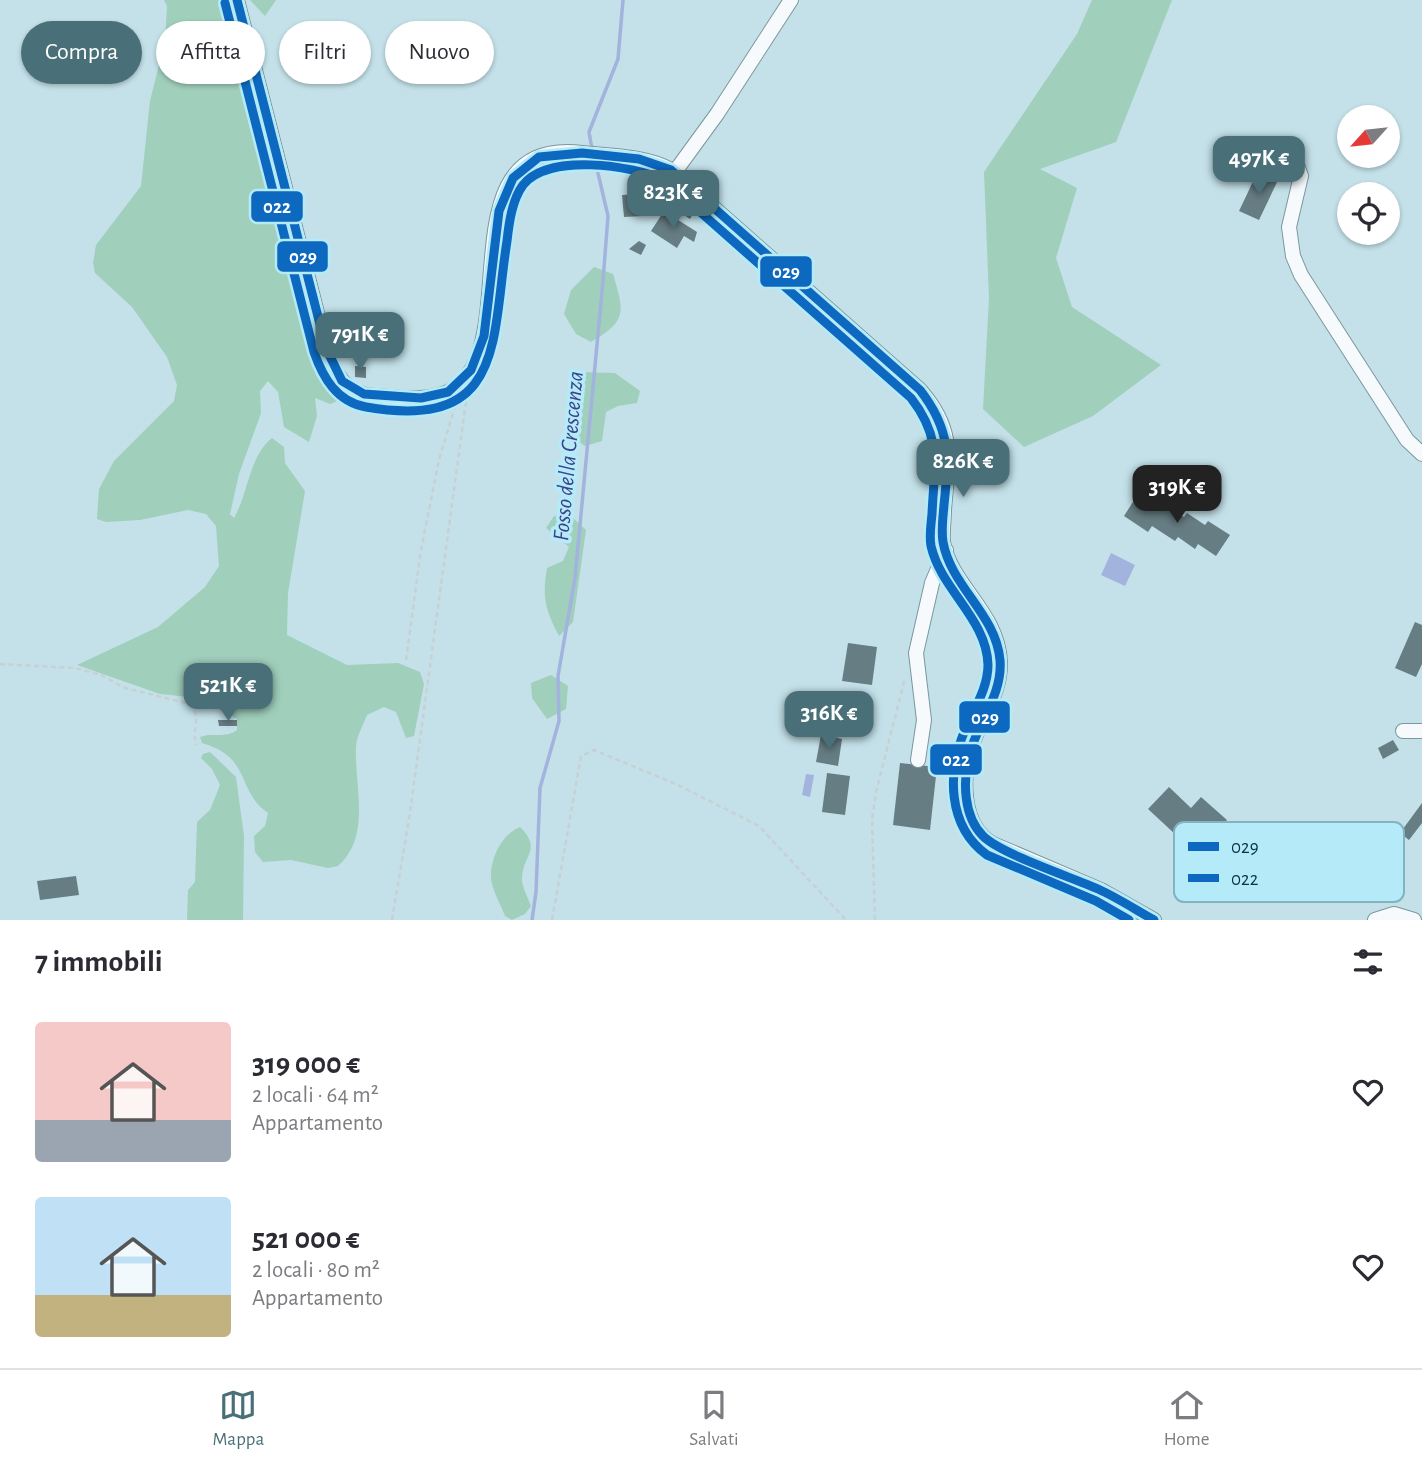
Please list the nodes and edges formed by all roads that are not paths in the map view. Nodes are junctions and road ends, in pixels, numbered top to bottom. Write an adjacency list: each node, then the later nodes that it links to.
1 (237, 0): 4 (street)
2 (791, 0): 4 (street)
3 (1282, 147): 5 (street)
4 (674, 173): 6 (street)
5 (1422, 454)
6 (946, 550): 9 (street); 10 (street)
7 (1403, 731): 8 (street)
8 (1422, 731)
9 (918, 760)
10 (1154, 920)
11 (1375, 920): 12 (street)
12 (1414, 920)

